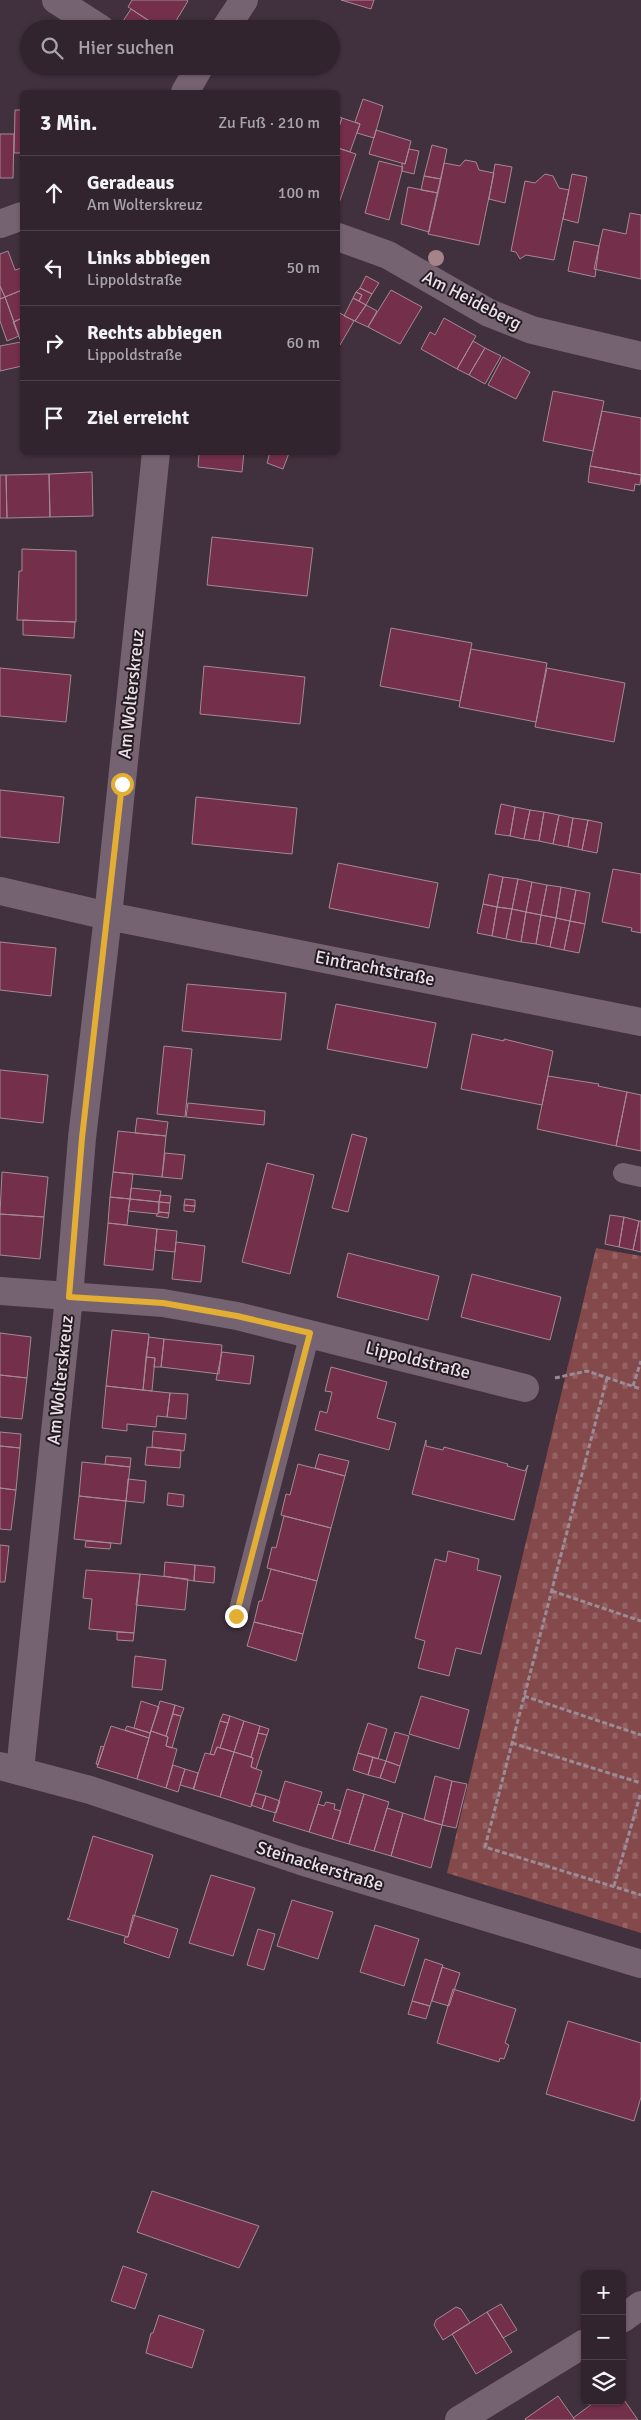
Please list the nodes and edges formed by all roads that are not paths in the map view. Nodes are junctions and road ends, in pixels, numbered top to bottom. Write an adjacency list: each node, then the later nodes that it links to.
1 (56, 0): 3 (street)
2 (244, 0): 4 (street)
3 (86, 20)
4 (231, 20)
5 (195, 75): 6 (street)
6 (186, 90)
7 (20, 217): 8 (street)
8 (0, 224)
9 (340, 239): 10 (street, Am Heideberg)
10 (641, 356)
11 (156, 455): 13 (street, Am Wolterskreuz)
12 (0, 891): 13 (street, Eintrachtstraße)
13 (108, 916): 14 (street, Eintrachtstraße); 16 (street, Am Wolterskreuz)
14 (641, 1022)
15 (0, 1291): 16 (street, Lippoldstraße)
16 (69, 1297): 17 (street, Lippoldstraße); 20 (street, Am Wolterskreuz)
17 (310, 1333): 18 (street, Lippoldstraße); 19 (lane)
18 (525, 1388)
19 (236, 1616)
20 (10, 1768): 21 (street, Steinackerstraße)
21 (641, 1964)
22 (641, 2306): 23 (street)
23 (626, 2316)
24 (581, 2345): 25 (street)
25 (460, 2420)

